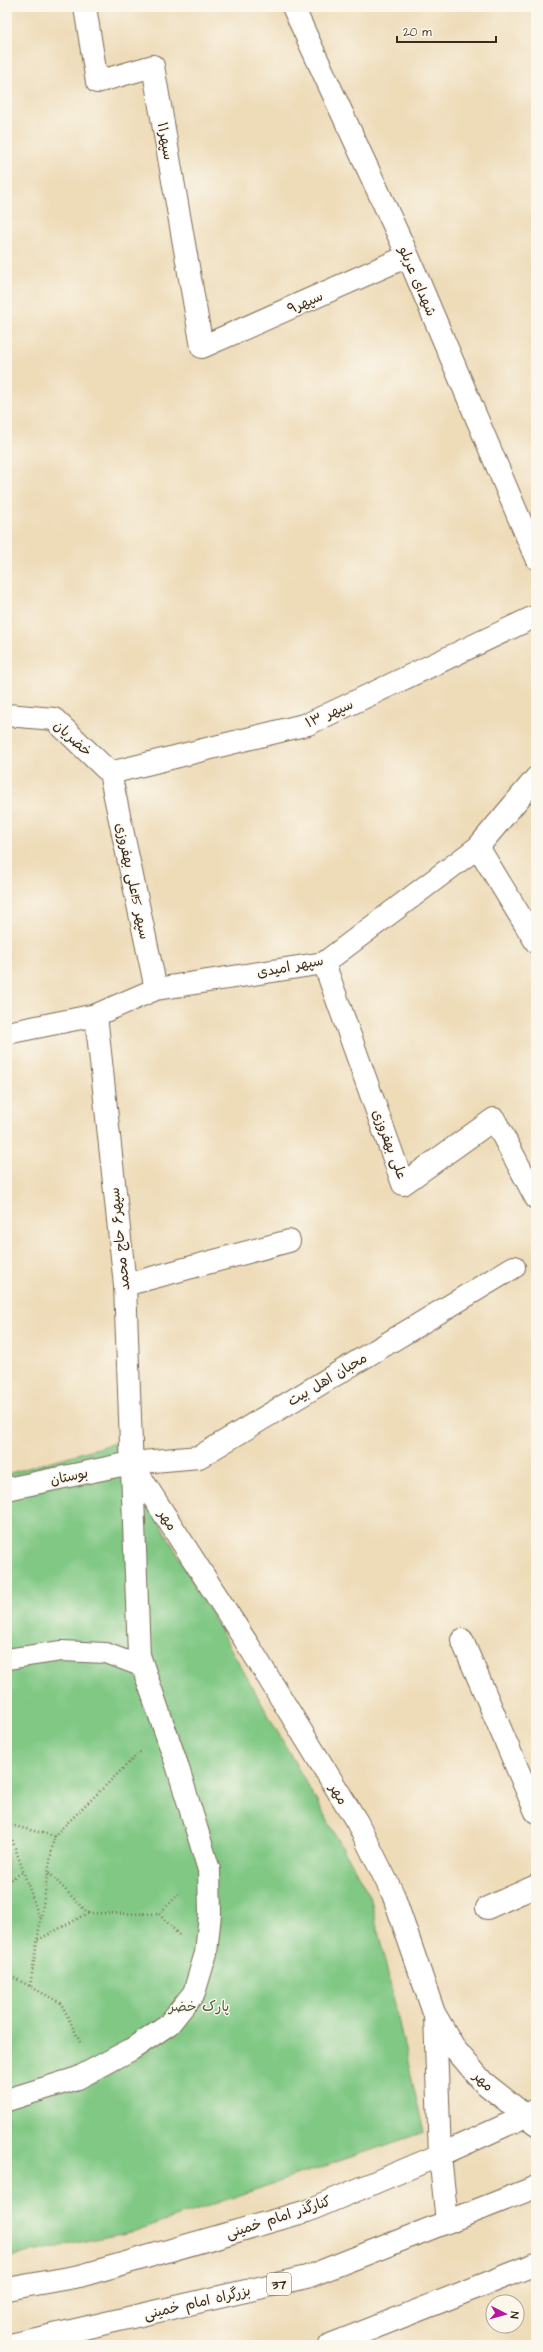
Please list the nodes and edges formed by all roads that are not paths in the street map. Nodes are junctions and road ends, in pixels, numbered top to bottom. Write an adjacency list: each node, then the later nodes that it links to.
1 (85, 7): 4 (main road, سپهر۱۱)
2 (293, 7): 3 (main road, شهدای عربلو)
3 (408, 256): 4 (main road, سپهر۹); 5 (main road, شهدای عربلو)
4 (202, 347)
5 (536, 558)
6 (536, 616): 8 (main road, سپهر ۱۳)
7 (7, 715): 8 (main road, خضریان)
8 (110, 773): 13 (main road, سپهر 15علی بهفروزی)
9 (536, 778): 10 (main road, سپهر امیدی)
10 (478, 847): 11 (main road); 12 (main road, سپهر امیدی)
11 (536, 942)
12 (324, 963): 13 (main road, سپهر امیدی); 16 (main road, علی بهفروزی)
13 (156, 989): 14 (main road, سپهر امیدی)
14 (96, 1015): 15 (main road, سپهر امیدی); 19 (main road, سپهر۶ حاج محمد)
15 (7, 1033)
16 (536, 1198)
17 (289, 1241): 19 (main road)
18 (514, 1267): 20 (main road, محبان اهل بیت)
19 (125, 1286): 20 (main road, سپهر۶ حاج محمد)
20 (131, 1463): 21 (main road, بوستان); 24 (main road, سپهر۶ حاج محمد); 28 (main road, مهر)
21 (7, 1489)
22 (462, 1640): 25 (main road)
23 (7, 1660): 24 (lane)
24 (143, 1667): 29 (main road, سپهر۶ حاج محمد)
25 (536, 1812)
26 (536, 1886): 27 (main road)
27 (487, 1908)
28 (434, 2013): 30 (main road, مهر); 31 (main road)
29 (7, 2100)
30 (533, 2116): 31 (main road, کنارگذر امام خمینی)
31 (440, 2155): 33 (main road); 35 (main road, کنارگذر امام خمینی)
32 (536, 2187): 33 (main road, بزرگراه امام خمینی / 37)
33 (447, 2222): 36 (main road, بزرگراه امام خمینی / 37)
34 (536, 2264): 37 (main road)
35 (7, 2289)
36 (10, 2345)
37 (330, 2345)

